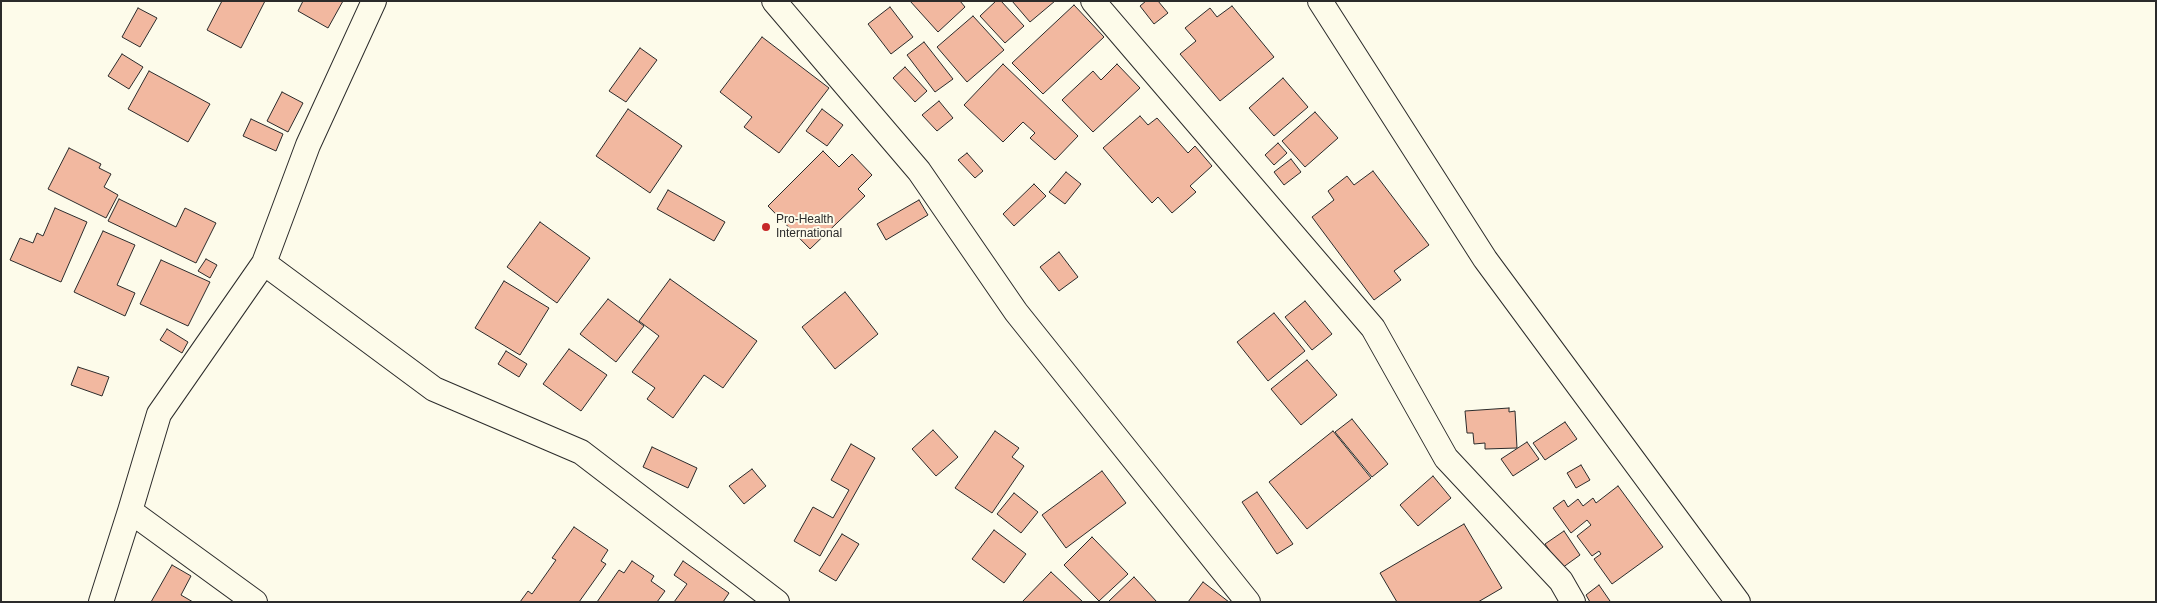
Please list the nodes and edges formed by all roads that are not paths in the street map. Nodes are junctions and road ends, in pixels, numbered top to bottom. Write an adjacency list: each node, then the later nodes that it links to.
1 (374, 1): 5 (street)
2 (774, 1): 10 (street)
3 (1093, 1): 11 (street)
4 (1320, 1): 12 (street)
5 (264, 263): 6 (street); 9 (street)
6 (130, 511): 7 (street); 8 (street)
7 (101, 602)
8 (255, 602)
9 (777, 602)
10 (1248, 602)
11 (1573, 602)
12 (1738, 602)

